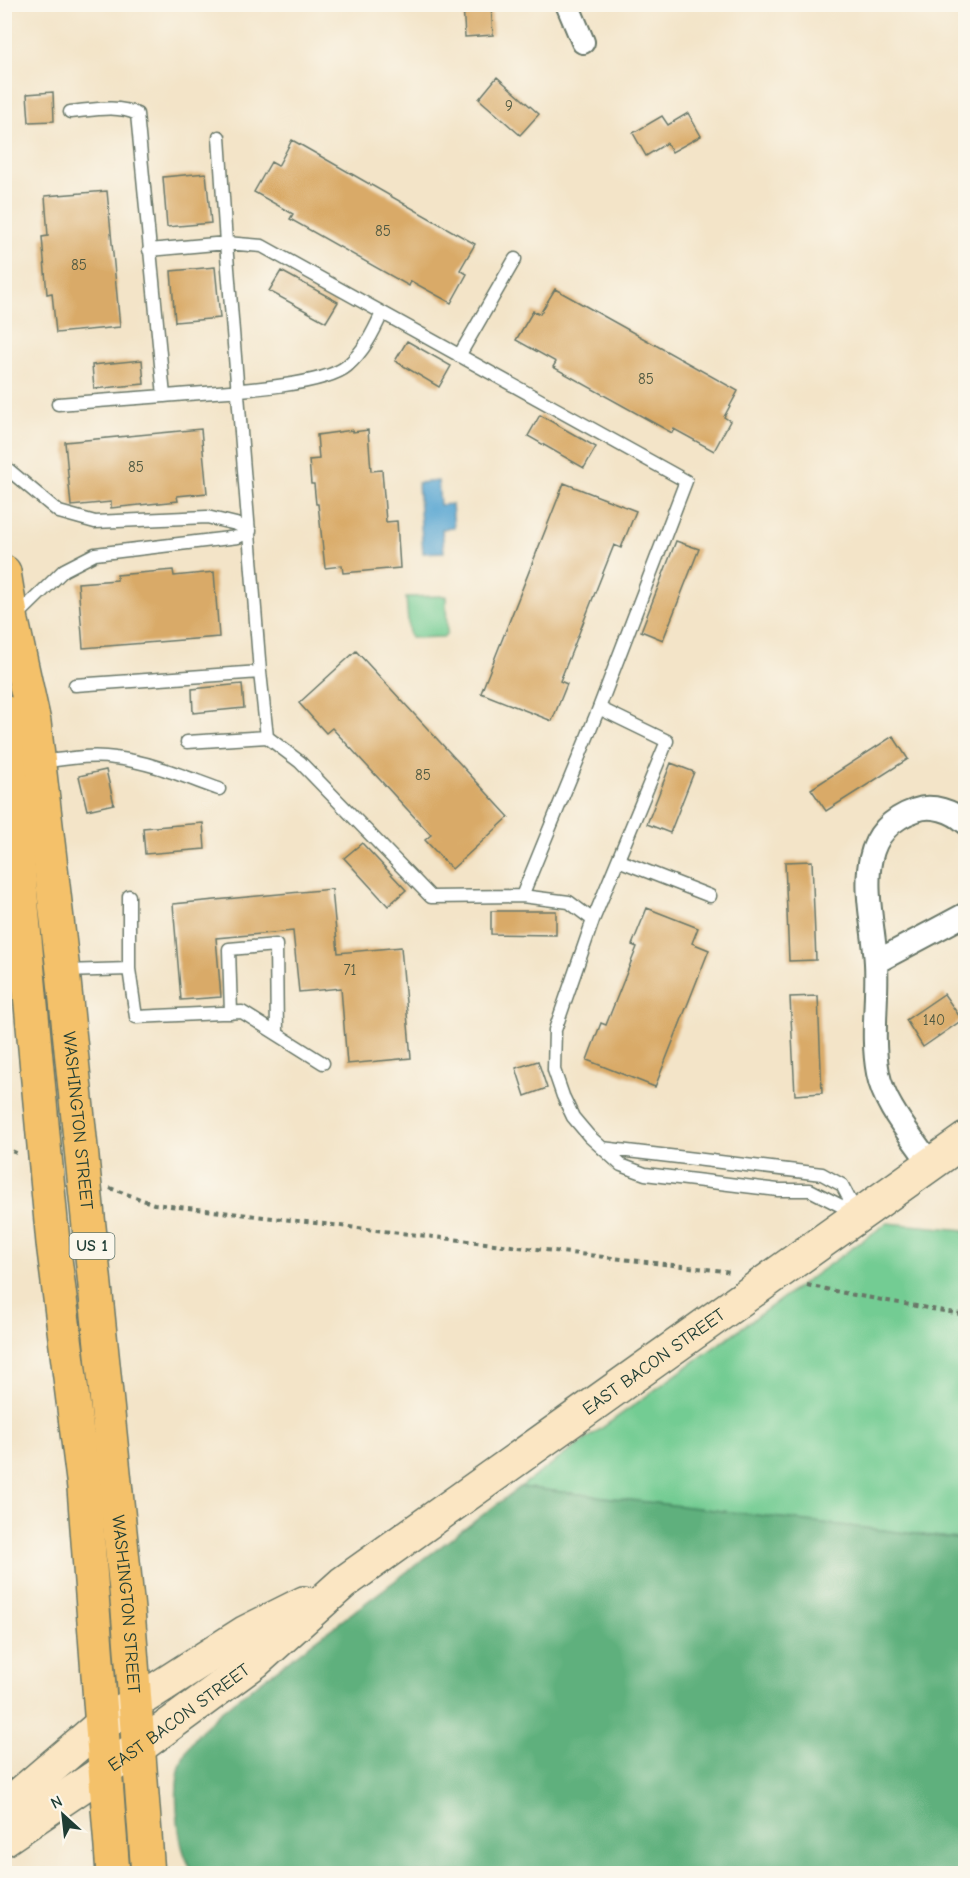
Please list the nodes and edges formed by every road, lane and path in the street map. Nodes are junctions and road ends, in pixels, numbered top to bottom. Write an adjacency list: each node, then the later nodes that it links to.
1 (567, 4): 2 (street)
2 (583, 42)
3 (70, 112): 6 (lane)
4 (219, 137): 5 (lane)
5 (226, 243): 6 (lane); 8 (lane); 10 (lane)
6 (149, 250): 11 (lane)
7 (515, 259): 9 (lane)
8 (382, 313): 9 (lane); 10 (lane)
9 (459, 356): 20 (lane)
10 (238, 389): 11 (lane); 14 (lane)
11 (164, 396): 12 (lane)
12 (58, 404)
13 (4, 466): 14 (lane)
14 (250, 531): 16 (lane); 17 (lane)
15 (4, 572): 16 (main road, WASHINGTON STREET / US 1)
16 (12, 621): 19 (main road, WASHINGTON STREET / US 1); 24 (main road, WASHINGTON STREET / US 1)
17 (260, 672): 18 (lane); 22 (lane)
18 (75, 685)
19 (4, 703)
20 (599, 708): 28 (lane); 30 (lane)
21 (4, 712): 27 (main road, WASHINGTON STREET / US 1)
22 (267, 737): 23 (lane); 30 (lane)
23 (187, 742)
24 (39, 762): 25 (lane); 36 (main road, WASHINGTON STREET / US 1)
25 (219, 789)
26 (966, 823): 34 (street)
27 (10, 838): 43 (main road, WASHINGTON STREET / US 1)
28 (618, 860): 31 (lane); 33 (lane)
29 (129, 896): 35 (lane)
30 (522, 896): 33 (lane)
31 (710, 896)
32 (966, 914): 34 (street)
33 (593, 920): 42 (lane)
34 (876, 962): 44 (street)
35 (129, 969): 36 (lane); 37 (lane)
36 (63, 971): 45 (main road, WASHINGTON STREET / US 1)
37 (231, 1013): 38 (lane); 38 (lane)
38 (277, 1034): 39 (lane)
39 (323, 1063)
40 (966, 1139): 44 (main road, EAST BACON STREET)
41 (4, 1148): 43 (path)
42 (602, 1148): 46 (lane); 46 (lane)
43 (45, 1164): 51 (main road, WASHINGTON STREET / US 1)
44 (930, 1164): 46 (main road, EAST BACON STREET)
45 (84, 1179): 47 (path); 50 (main road, WASHINGTON STREET / US 1)
46 (858, 1215): 47 (main road, EAST BACON STREET)
47 (772, 1277): 48 (path); 49 (main road, EAST BACON STREET)
48 (966, 1315)
49 (343, 1583): 50 (main road, EAST BACON STREET); 52 (main road, EAST BACON STREET)
50 (134, 1703): 51 (main road, EAST BACON STREET); 52 (main road, WASHINGTON STREET / US 1)
51 (102, 1724): 53 (main road, WASHINGTON STREET / US 1); 54 (main road, EAST BACON STREET)
52 (138, 1748): 53 (main road, EAST BACON STREET); 57 (main road, WASHINGTON STREET / US 1)
53 (104, 1771): 55 (main road, EAST BACON STREET); 56 (main road, WASHINGTON STREET / US 1)
54 (4, 1808)
55 (4, 1839)
56 (113, 1874)
57 (148, 1874)

